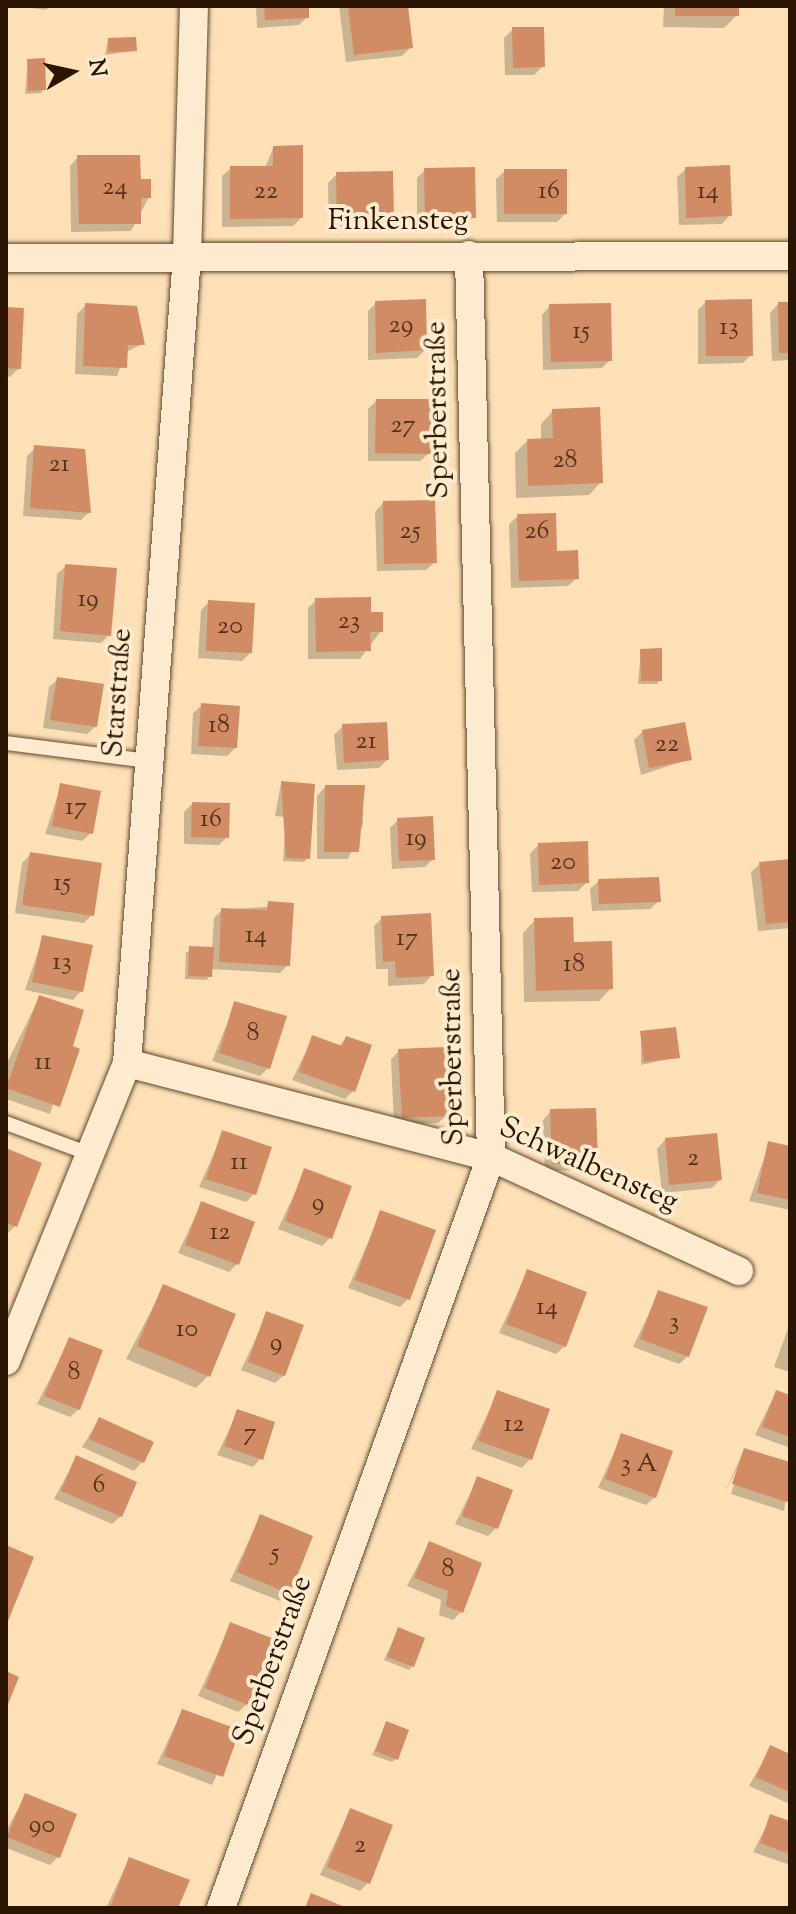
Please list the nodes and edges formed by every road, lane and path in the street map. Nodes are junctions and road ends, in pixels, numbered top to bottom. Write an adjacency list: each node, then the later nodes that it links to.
1 (194, 6): 3 (street, Starstraße)
2 (469, 255): 3 (street, Finkensteg); 4 (street, Finkensteg); 11 (street, Sperberstraße)
3 (187, 256): 5 (street, Finkensteg); 7 (street, Starstraße)
4 (790, 256)
5 (6, 258)
6 (6, 743): 7 (lane)
7 (148, 761): 8 (street, Starstraße)
8 (127, 1063): 10 (street, Starstraße); 11 (street, Schwalbensteg)
9 (6, 1123): 10 (lane)
10 (90, 1154): 13 (street, Starstraße)
11 (491, 1157): 12 (street, Schwalbensteg); 14 (street, Sperberstraße)
12 (739, 1271)
13 (8, 1348)
14 (221, 1908)

